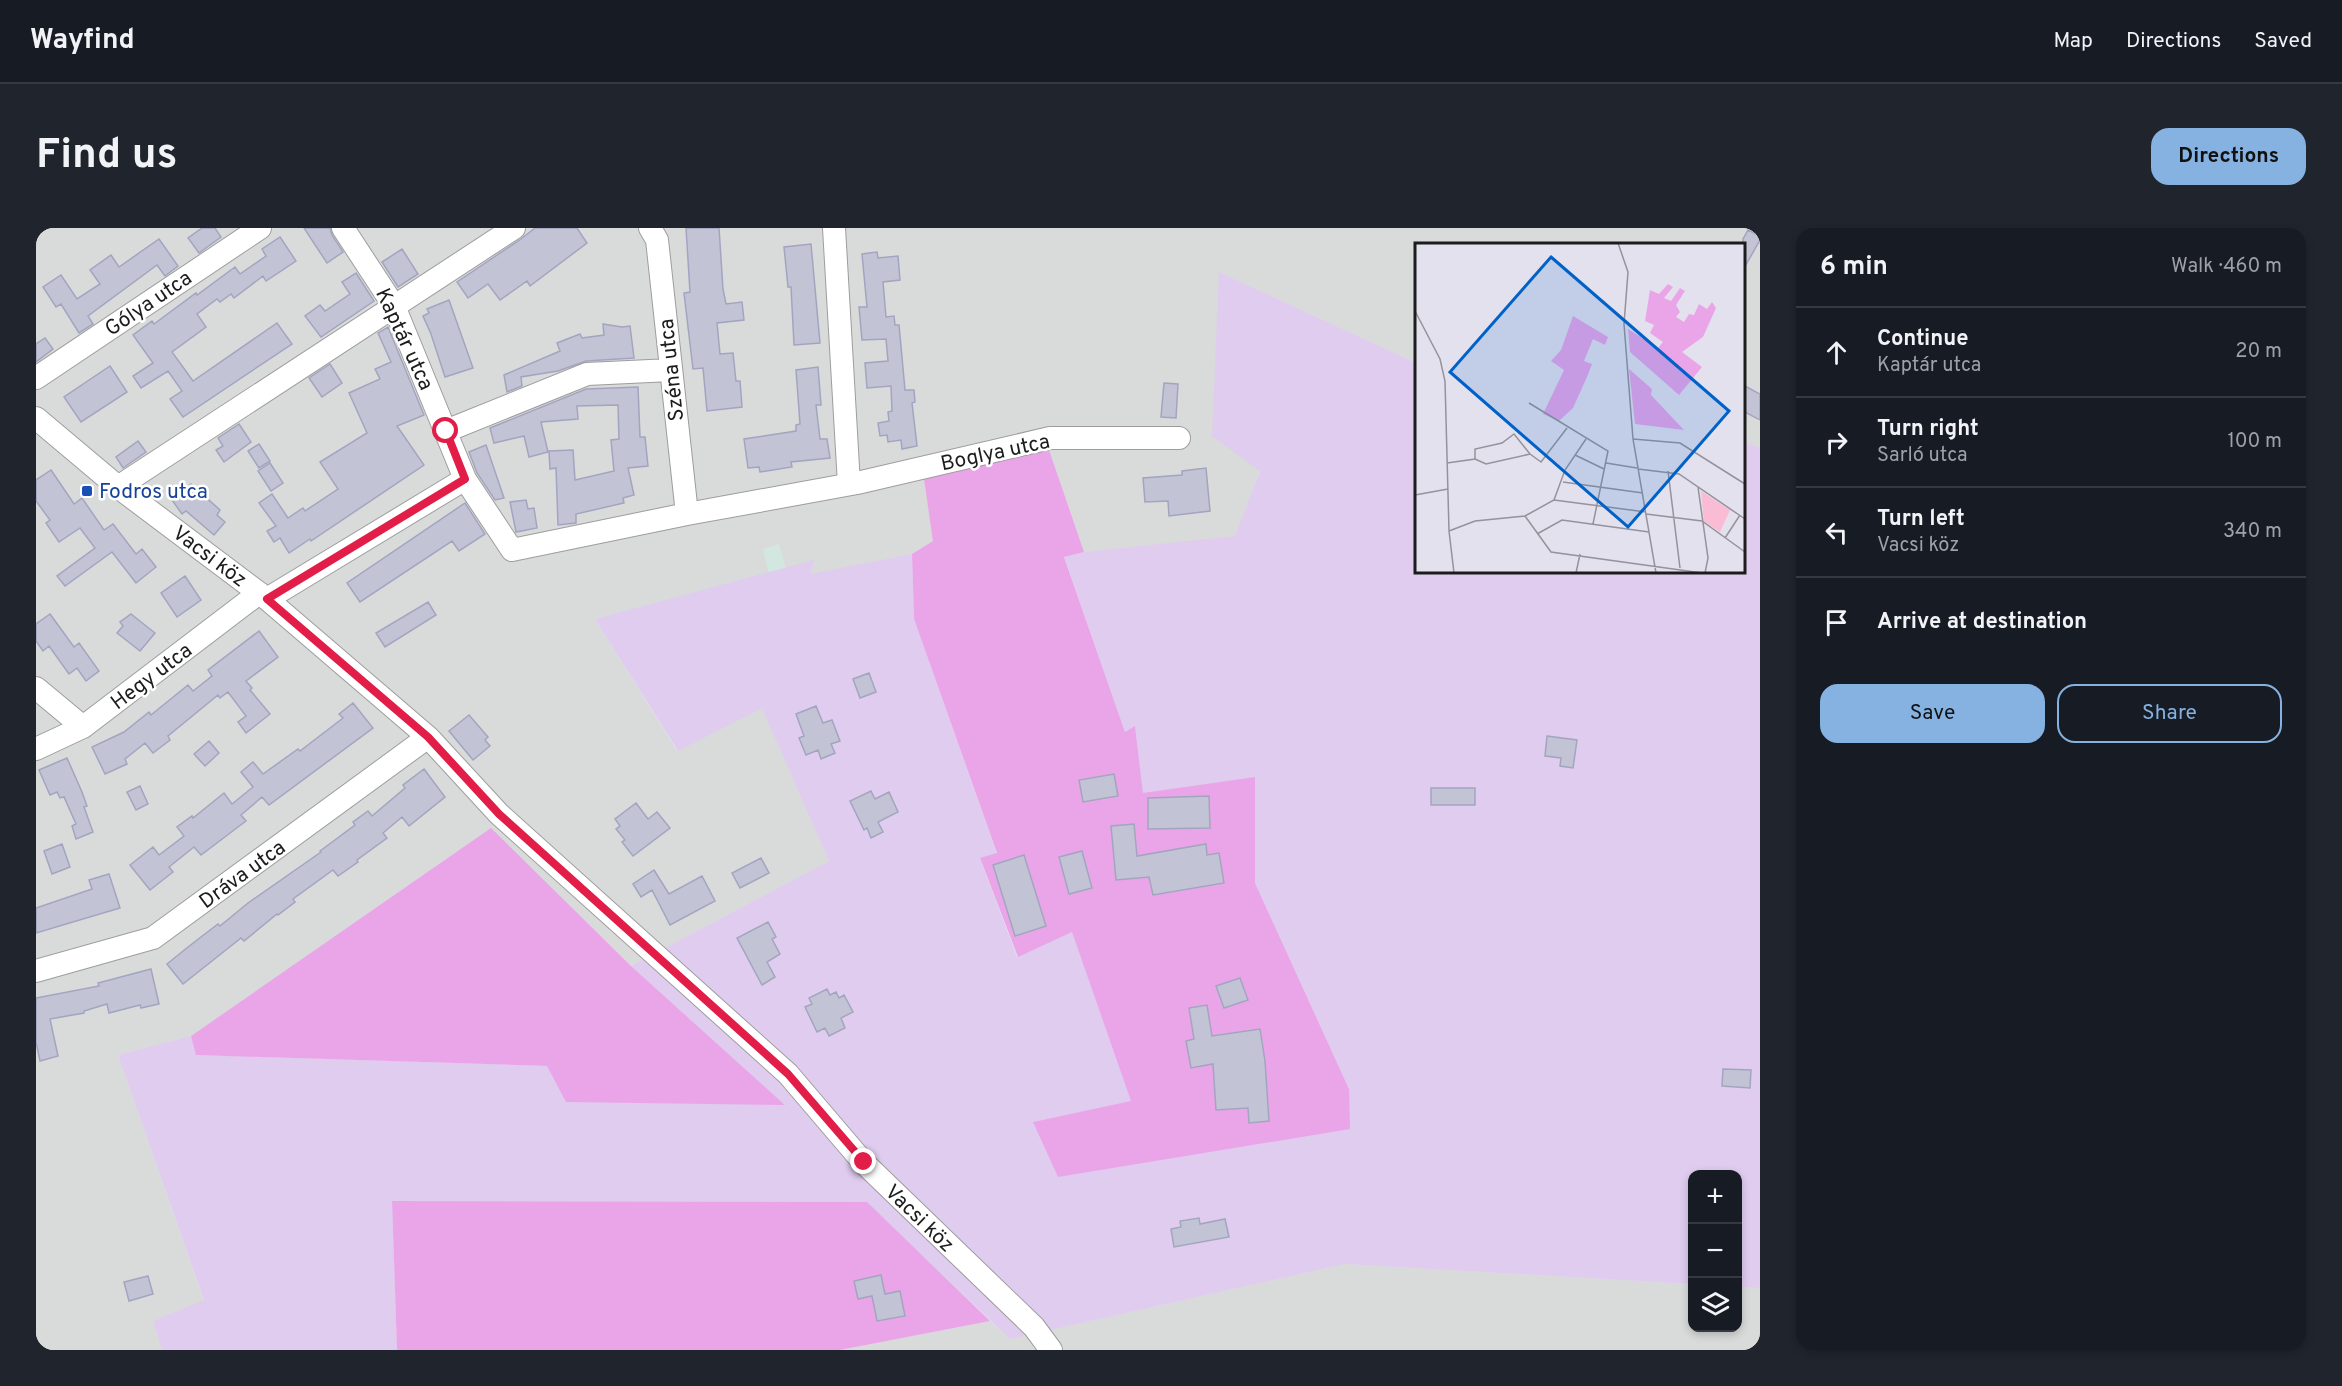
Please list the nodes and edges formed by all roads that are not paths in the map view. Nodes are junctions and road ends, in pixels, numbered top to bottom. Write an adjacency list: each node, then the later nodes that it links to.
1 (260, 228): 8 (street, Gólya utca)
2 (343, 228): 6 (street, Kaptár utca)
3 (514, 228): 6 (street)
4 (650, 228): 7 (street, Széna utca)
5 (834, 229): 13 (street)
6 (394, 306): 10 (street, Kaptár utca); 14 (street)
7 (671, 370): 10 (street); 15 (street, Széna utca)
8 (36, 378)
9 (36, 418): 14 (street, Vacsi köz)
10 (446, 431): 12 (street, Kaptár utca)
11 (1179, 438): 13 (street, Boglya utca)
12 (465, 479): 15 (street, Kaptár utca); 16 (street, Hegy utca)
13 (849, 484): 15 (street, Boglya utca)
14 (118, 487): 16 (street, Vacsi köz)
15 (687, 514)
16 (263, 596): 18 (street, Hegy utca); 19 (street, Vacsi köz)
17 (36, 688): 18 (street)
18 (84, 727): 20 (street, Hegy utca)
19 (428, 737): 21 (street, Dráva utca); 22 (street, Vacsi köz)
20 (36, 749)
21 (36, 971)
22 (1051, 1350)

